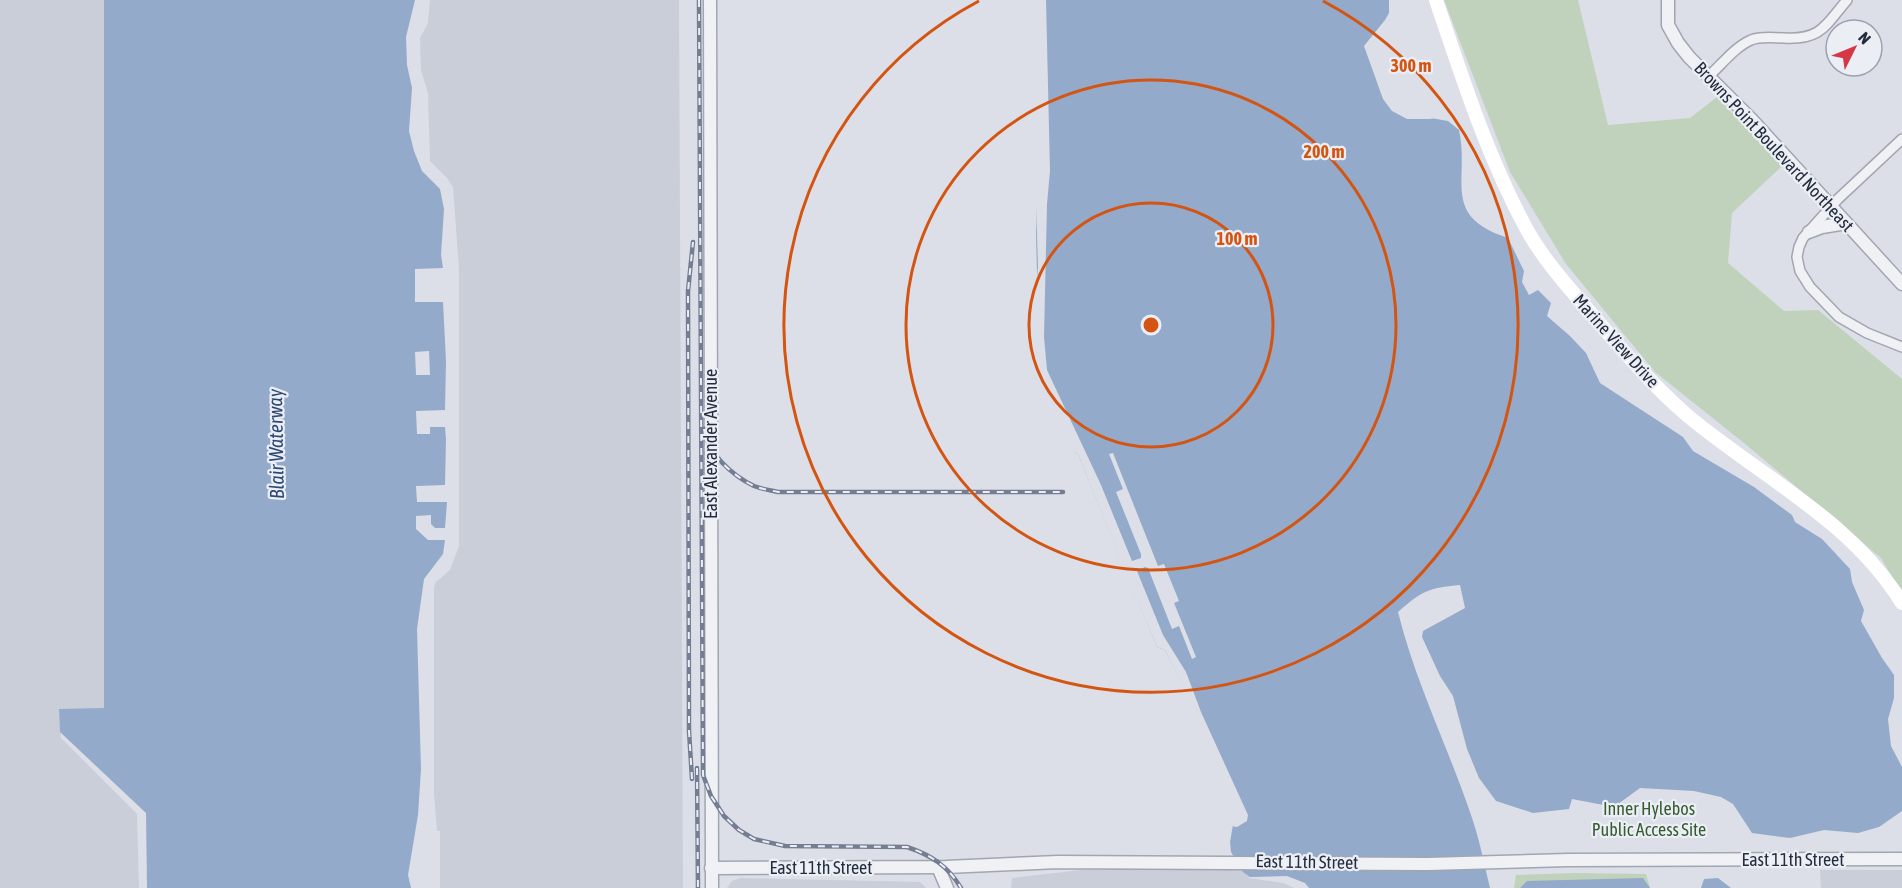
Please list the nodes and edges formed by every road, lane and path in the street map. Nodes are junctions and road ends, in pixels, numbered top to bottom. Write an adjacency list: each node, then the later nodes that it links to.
1 (711, 0): 15 (street, East Alexander Avenue)
2 (1436, 0): 12 (main road, Marine View Drive)
3 (1668, 0): 5 (street, Browns Point Boulevard Northeast)
4 (1846, 0): 5 (street)
5 (1709, 76): 7 (street, Browns Point Boulevard Northeast)
6 (1902, 139): 7 (street)
7 (1831, 207): 8 (street, Browns Point Boulevard Northeast); 9 (street)
8 (1846, 223): 9 (street); 10 (street, Browns Point Boulevard Northeast)
9 (1809, 232): 11 (street)
10 (1902, 284)
11 (1902, 347)
12 (1902, 603)
13 (1902, 859): 14 (street, East 11th Street)
14 (938, 867): 15 (street, East 11th Street); 17 (street)
15 (711, 868): 16 (street, East Alexander Avenue)
16 (712, 888)
17 (946, 888)

